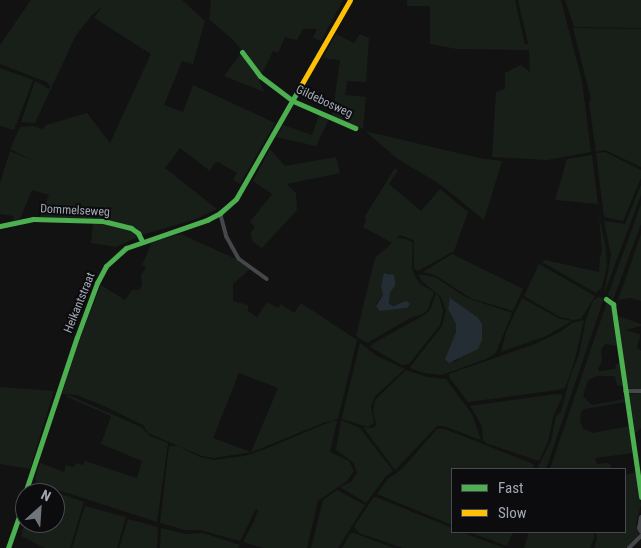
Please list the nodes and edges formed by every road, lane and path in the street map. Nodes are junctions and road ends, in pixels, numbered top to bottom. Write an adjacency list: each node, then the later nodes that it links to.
1 (350, 0): 3 (street, Heikantstraat)
2 (242, 52): 3 (street, Gildebosweg)
3 (293, 101): 4 (street, Gildebosweg); 5 (street, Heikantstraat)
4 (355, 128)
5 (220, 213): 7 (street, Heikantstraat); 8 (street)
6 (0, 226): 7 (street, Dommelseweg)
7 (142, 241): 12 (street, Heikantstraat)
8 (267, 279)
9 (606, 299): 11 (street)
10 (641, 391): 11 (street)
11 (625, 392): 13 (street)
12 (30, 483)
13 (641, 497)
14 (641, 517): 16 (street)
15 (15, 527): 17 (street)
16 (641, 534): 18 (street)
17 (8, 548)
18 (629, 548)

